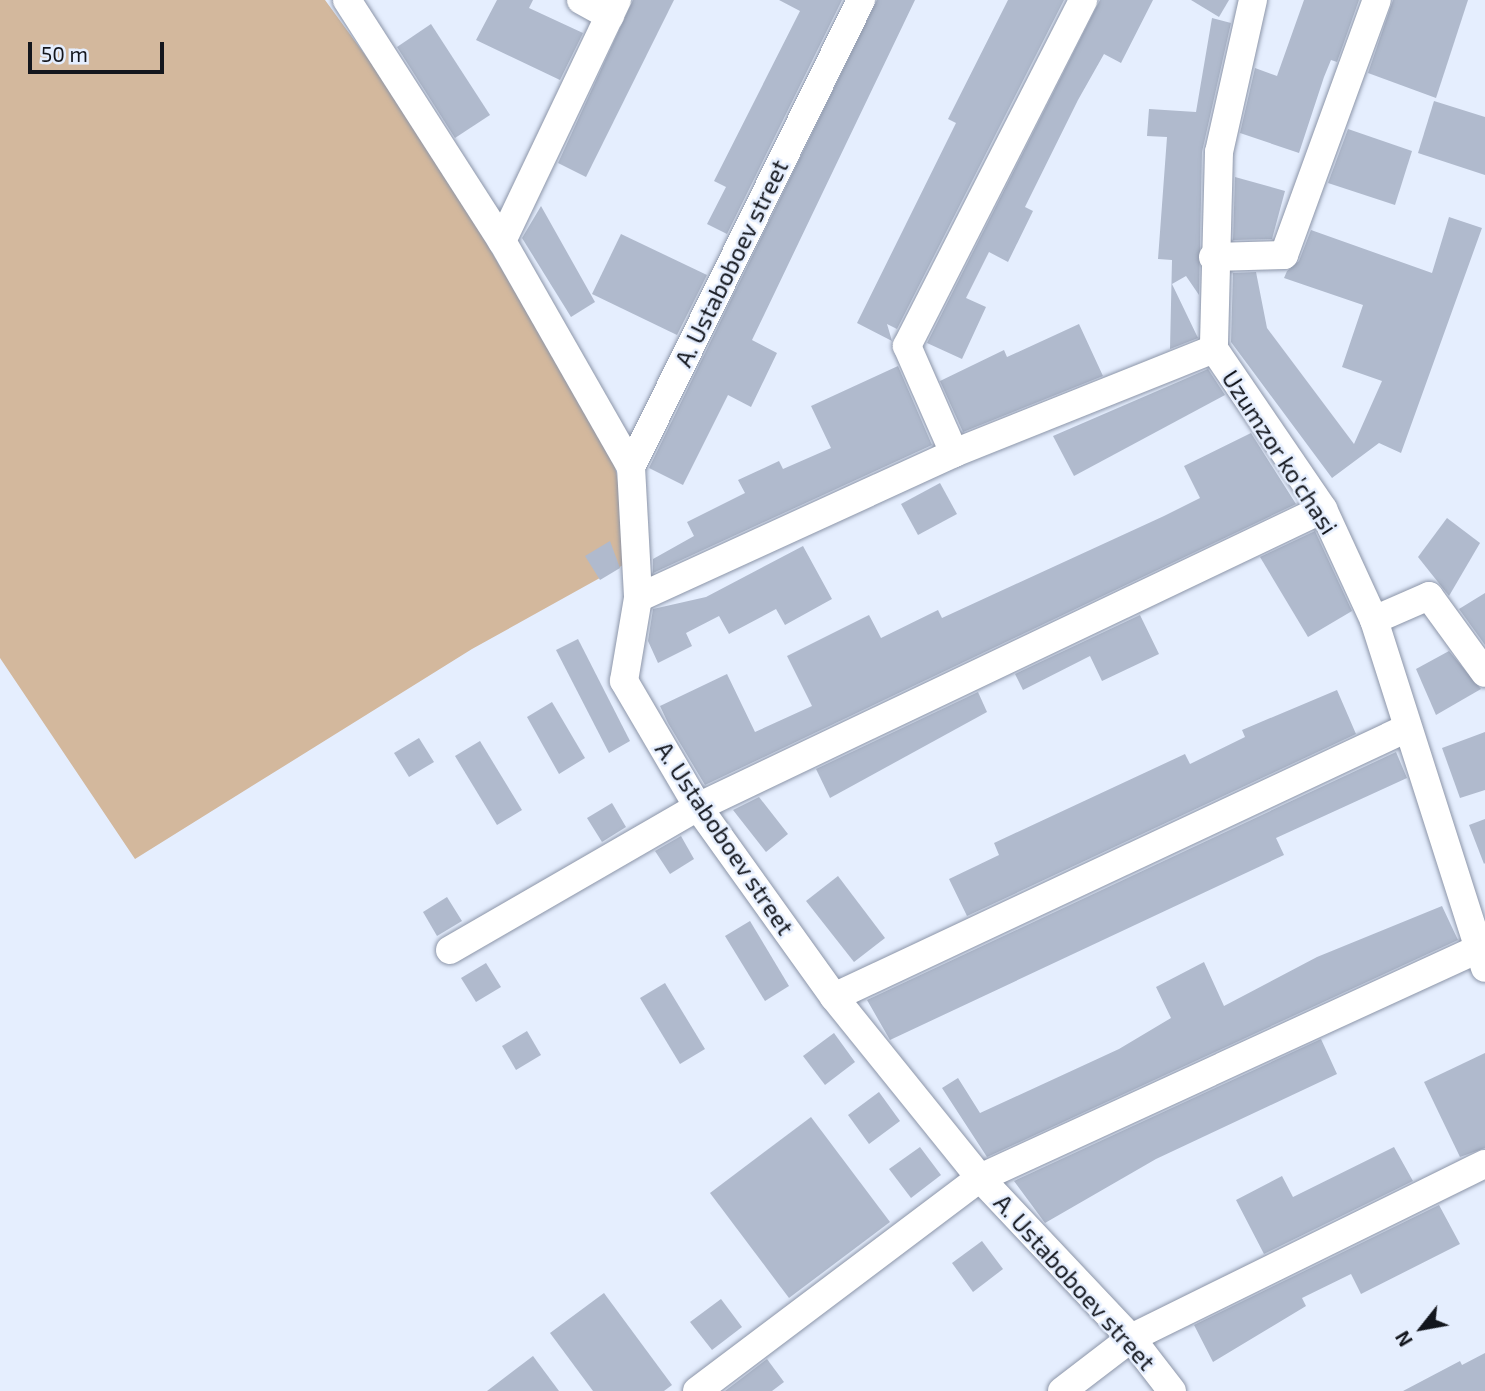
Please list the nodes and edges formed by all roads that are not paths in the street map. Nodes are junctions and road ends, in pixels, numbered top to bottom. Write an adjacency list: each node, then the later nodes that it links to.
1 (347, 0): 8 (street)
2 (580, 0): 7 (street)
3 (861, 0): 12 (street, A. Ustaboboev street)
4 (1083, 0): 11 (street)
5 (1253, 0): 9 (street, Uzumzor ko'chasi)
6 (1377, 0): 9 (street)
7 (614, 8): 8 (street)
8 (502, 241): 12 (street)
9 (1213, 257): 10 (street, Uzumzor ko'chasi)
10 (1214, 349): 11 (street); 13 (street, Uzumzor ko'chasi)
11 (954, 453): 14 (street)
12 (631, 467): 14 (street, A. Ustaboboev street)
13 (1323, 509): 15 (street, Uzumzor ko'chasi); 18 (street)
14 (638, 598): 18 (street, A. Ustaboboev street)
15 (1374, 620): 16 (street); 17 (street, Uzumzor ko'chasi)
16 (1485, 674)
17 (1405, 729): 20 (street, Uzumzor ko'chasi); 21 (street)
18 (698, 807): 19 (street); 21 (street, A. Ustaboboev street)
19 (450, 950)
20 (1482, 959): 23 (street)
21 (834, 997): 23 (street, A. Ustaboboev street)
22 (1485, 1164): 24 (street)
23 (980, 1178): 24 (street, A. Ustaboboev street); 25 (street)
24 (1130, 1338): 26 (street); 27 (street, A. Ustaboboev street)
25 (697, 1391)
26 (1062, 1391)
27 (1172, 1391)

